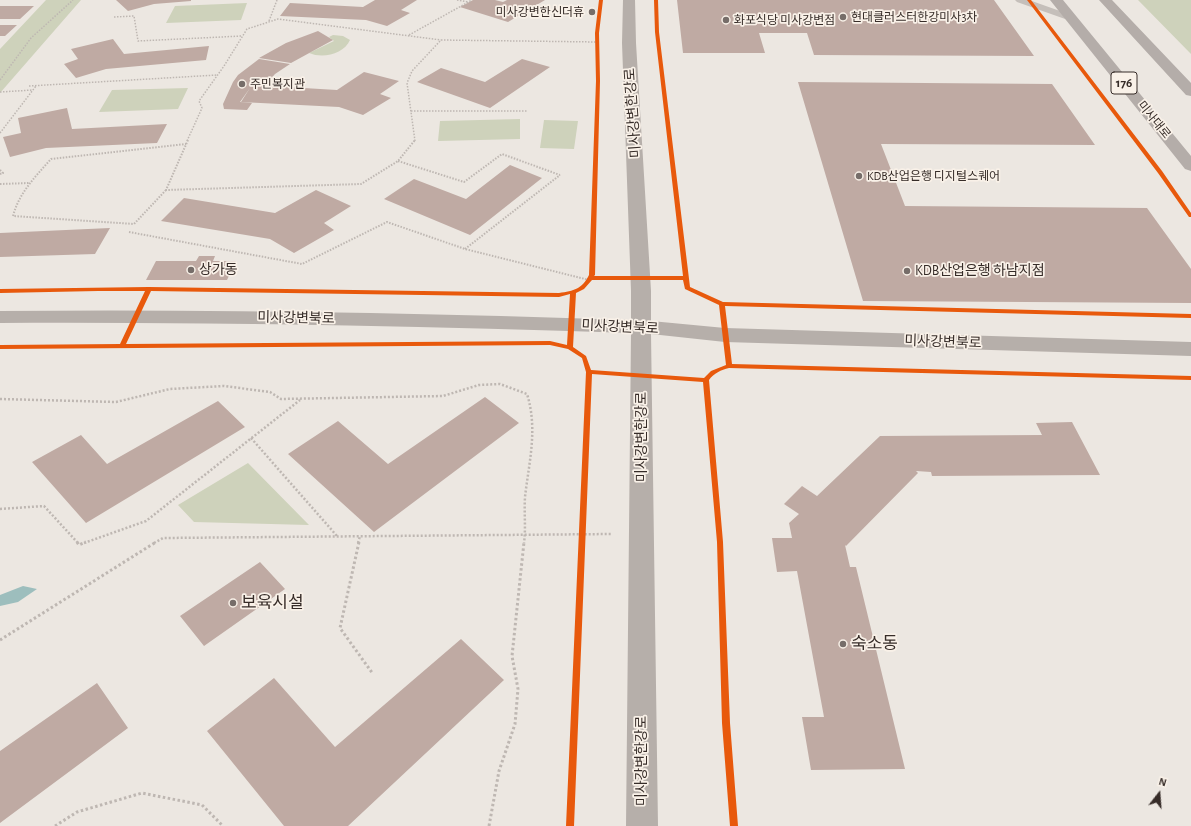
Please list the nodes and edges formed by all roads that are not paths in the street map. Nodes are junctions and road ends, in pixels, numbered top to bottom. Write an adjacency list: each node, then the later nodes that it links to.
1 (629, 0): 9 (street, 미사강변한강로)
2 (1020, 0): 5 (lane)
3 (1056, 0): 5 (main road, 미사대로 / 176)
4 (1105, 0): 6 (main road)
5 (1071, 18): 7 (main road, 미사대로 / 176)
6 (1191, 92)
7 (1191, 166)
8 (0, 317): 9 (street, 미사강변북로)
9 (642, 327): 10 (street, 미사강변북로); 11 (street, 미사강변한강로)
10 (1191, 350)
11 (642, 826)

